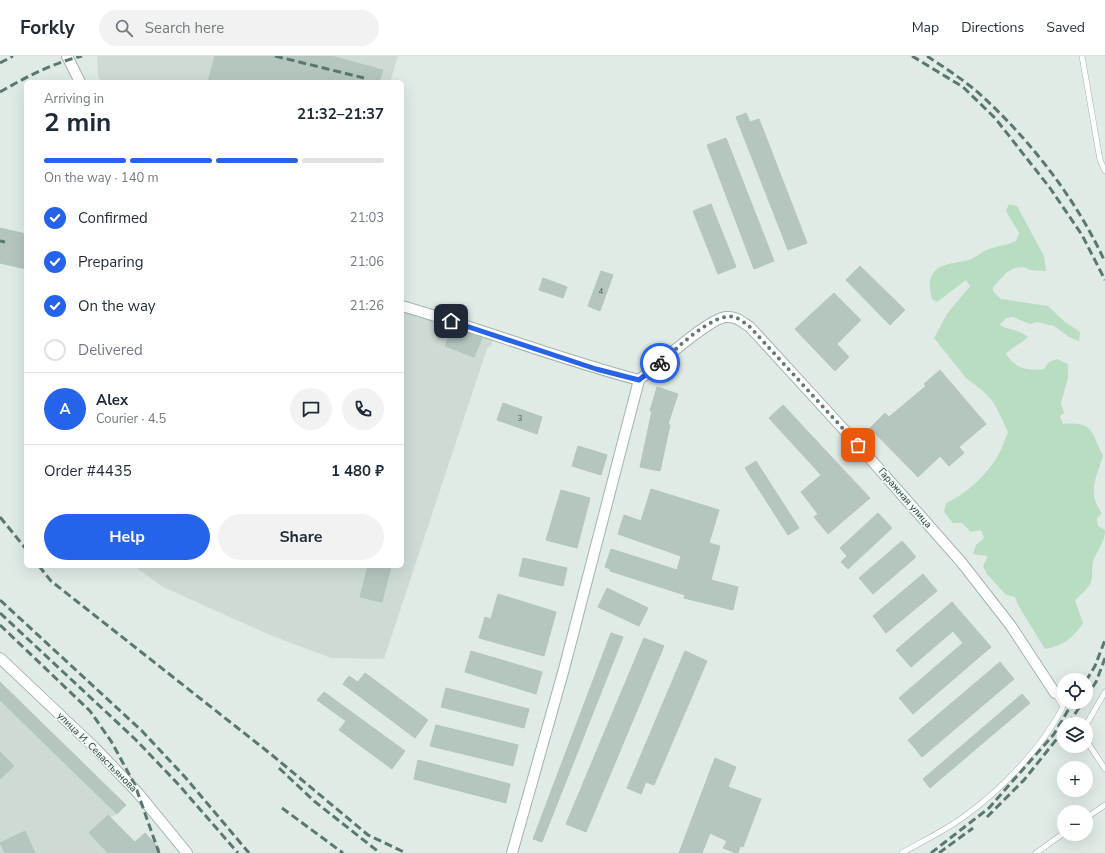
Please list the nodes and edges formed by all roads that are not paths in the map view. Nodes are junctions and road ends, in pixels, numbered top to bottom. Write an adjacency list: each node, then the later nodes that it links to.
1 (67, 56): 3 (street)
2 (1082, 56): 4 (lane)
3 (79, 80)
4 (1105, 171)
5 (404, 307): 6 (street)
6 (639, 380): 9 (street, Гаражная улица); 17 (street)
7 (0, 658): 16 (street, улица И. Севастьянова)
8 (1105, 692): 10 (lane)
9 (1055, 693): 18 (lane)
10 (1091, 717)
11 (1093, 751): 12 (lane)
12 (1105, 769)
13 (1105, 805): 14 (lane)
14 (1093, 813)
15 (1057, 839): 19 (lane)
16 (187, 853)
17 (512, 853)
18 (902, 853)
19 (1036, 853)

